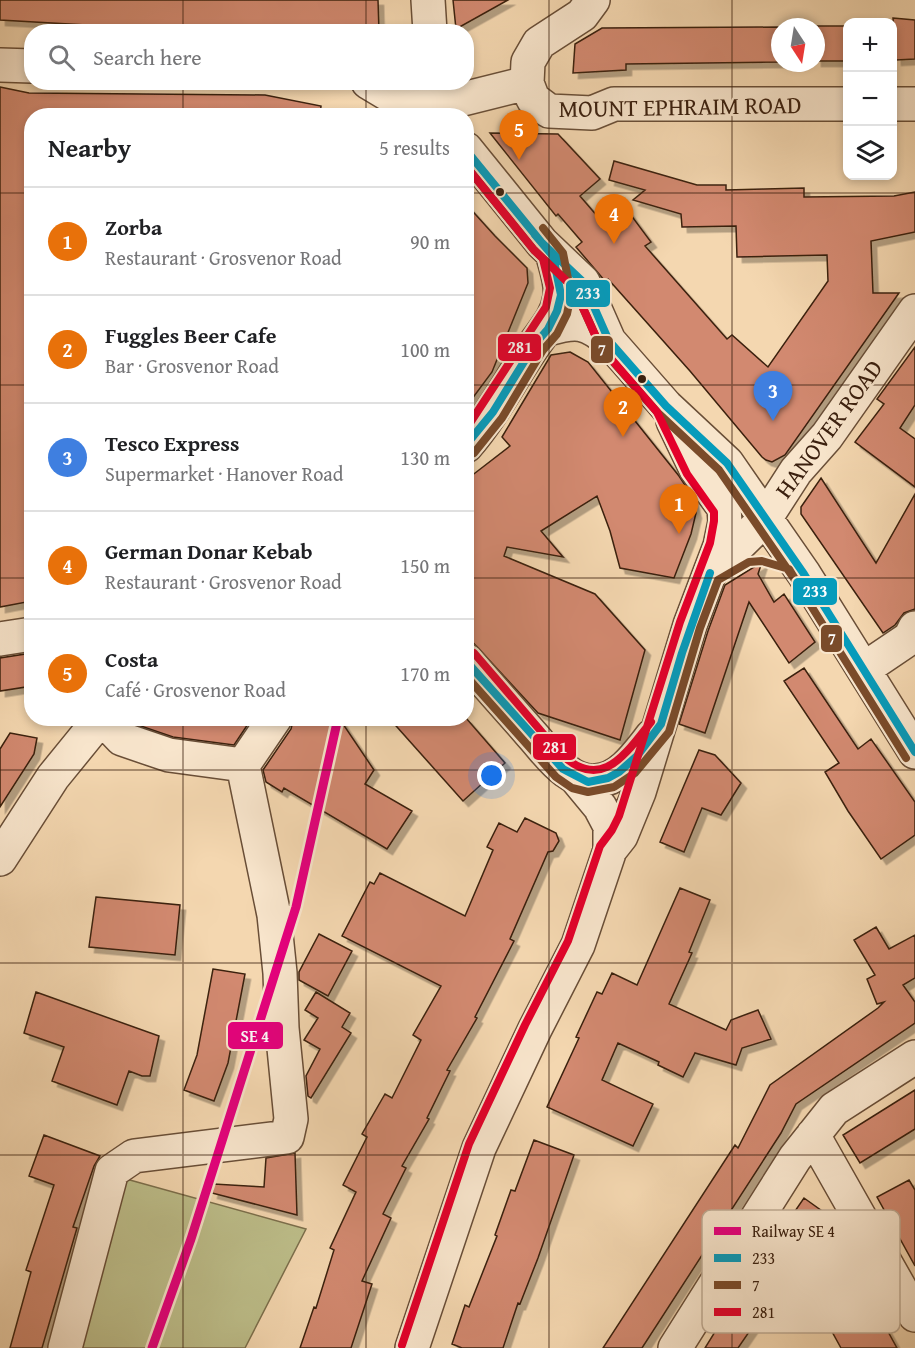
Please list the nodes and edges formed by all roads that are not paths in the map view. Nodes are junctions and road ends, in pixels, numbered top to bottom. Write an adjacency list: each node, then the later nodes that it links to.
1 (428, 0): 3 (street)
2 (593, 0): 6 (street)
3 (430, 24)
4 (0, 65): 5 (street)
5 (24, 66)
6 (527, 82): 8 (street); 9 (street, MOUNT EPHRAIM ROAD)
7 (381, 90): 8 (street)
8 (439, 101)
9 (843, 104)
10 (897, 104): 11 (street)
11 (915, 104)
12 (474, 159): 13 (street)
13 (553, 256): 15 (street); 16 (street)
14 (915, 311): 20 (street, HANOVER ROAD)
15 (548, 329): 16 (street); 18 (street)
16 (609, 340): 17 (street)
17 (666, 406): 19 (street); 23 (street)
18 (474, 436)
19 (727, 463): 20 (street); 21 (street)
20 (794, 475): 21 (street, HANOVER ROAD)
21 (765, 519): 22 (street); 23 (street, HANOVER ROAD)
22 (796, 561): 23 (street); 28 (street)
23 (710, 573): 32 (street)
24 (915, 628): 28 (street)
25 (24, 635): 26 (street)
26 (0, 639)
27 (474, 669): 35 (street)
28 (864, 669): 33 (street)
29 (95, 726): 37 (street)
30 (110, 726): 34 (street)
31 (270, 726): 34 (street)
32 (659, 728): 35 (street); 36 (street)
33 (915, 753)
34 (243, 765): 45 (street)
35 (576, 778): 36 (street)
36 (610, 850): 46 (street)
37 (0, 859)
38 (915, 1057): 39 (street)
39 (813, 1135): 40 (street); 41 (street)
40 (762, 1210)
41 (856, 1210)
42 (900, 1289): 44 (street)
43 (702, 1305): 47 (street)
44 (915, 1315)
45 (65, 1348)
46 (412, 1348)
47 (675, 1348)

